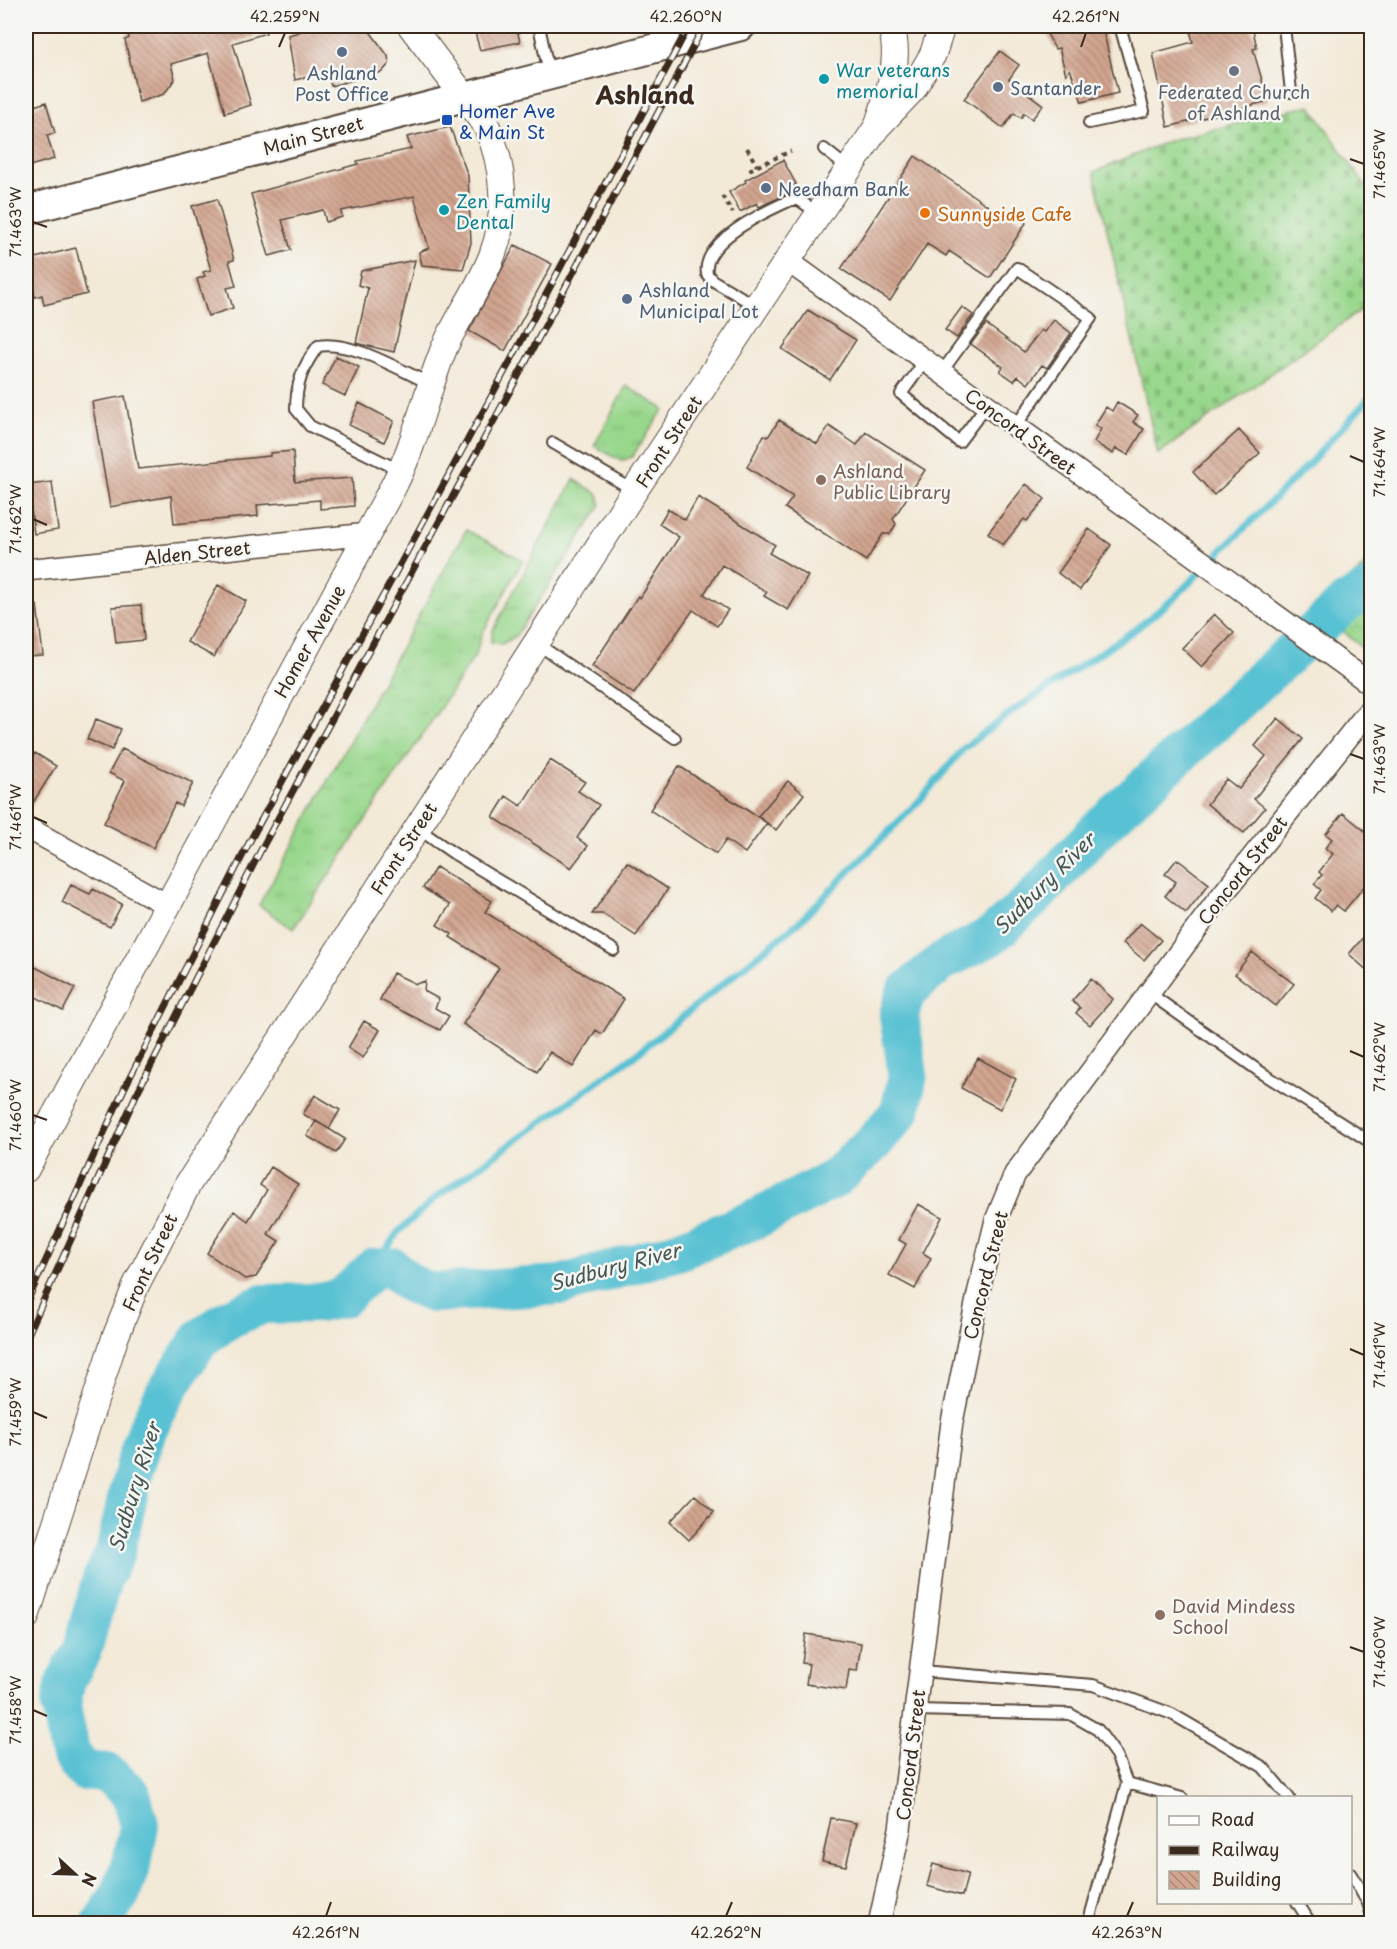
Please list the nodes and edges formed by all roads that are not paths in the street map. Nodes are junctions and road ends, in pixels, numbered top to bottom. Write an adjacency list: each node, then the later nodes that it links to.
1 (411, 26): 10 (street, Homer Avenue)
2 (539, 26): 8 (lane)
3 (741, 26): 8 (main road, Main Street)
4 (891, 26): 12 (street, Front Street)
5 (942, 26): 12 (street, Front Street)
6 (1120, 26): 11 (lane)
7 (1284, 26): 9 (lane)
8 (549, 73): 10 (main road, Main Street)
9 (1291, 92)
10 (464, 95): 15 (main road, Main Street); 20 (street, Homer Avenue)
11 (1089, 123)
12 (877, 127): 14 (street, Front Street)
13 (824, 149): 14 (lane)
14 (849, 169): 16 (street, Front Street)
15 (26, 210)
16 (819, 214): 17 (street, Front Street); 18 (lane)
17 (788, 261): 18 (street, Front Street); 19 (street, Concord Street)
18 (757, 306): 25 (street, Front Street)
19 (933, 367): 21 (street, Concord Street); 21 (lane); 22 (lane)
20 (432, 384): 24 (street, Homer Avenue); 24 (lane)
21 (986, 406): 22 (street, Concord Street)
22 (1015, 427): 29 (street, Concord Street)
23 (553, 443): 25 (lane)
24 (401, 471): 26 (street, Homer Avenue)
25 (635, 490): 28 (street, Front Street)
26 (368, 534): 27 (street, Alden Street); 34 (street, Homer Avenue)
27 (26, 570)
28 (536, 643): 31 (lane); 33 (street, Front Street)
29 (1371, 685)
30 (1371, 707): 36 (street, Concord Street)
31 (675, 738)
32 (26, 827): 34 (street)
33 (416, 828): 35 (lane); 39 (street, Front Street)
34 (167, 905): 38 (street, Homer Avenue)
35 (614, 950)
36 (1149, 993): 37 (lane); 40 (street, Concord Street)
37 (1371, 1143)
38 (26, 1169)
39 (26, 1617)
40 (921, 1671): 41 (street, Concord Street); 44 (lane)
41 (916, 1710): 42 (lane); 48 (street, Concord Street)
42 (1127, 1783): 43 (lane); 49 (lane)
43 (1178, 1796)
44 (1288, 1796)
45 (1352, 1877): 47 (lane)
46 (1298, 1904): 50 (lane)
47 (1371, 1916)
48 (879, 1923)
49 (1088, 1923)
50 (1311, 1923)

